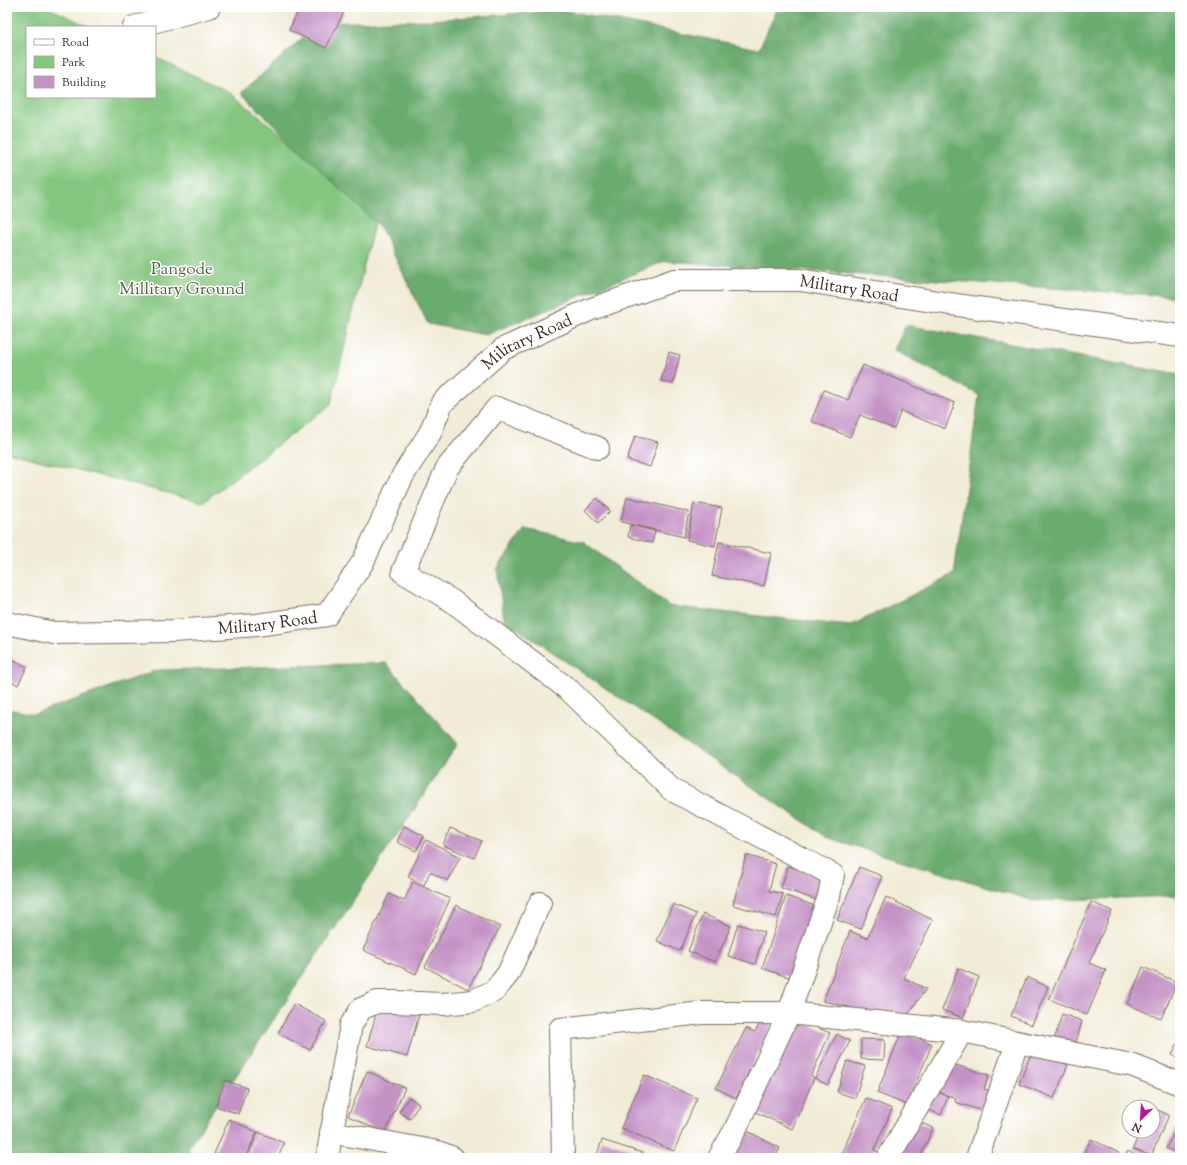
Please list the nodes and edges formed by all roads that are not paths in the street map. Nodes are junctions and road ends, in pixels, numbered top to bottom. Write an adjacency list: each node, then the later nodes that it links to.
1 (209, 7): 2 (street)
2 (138, 26)
3 (1180, 336): 5 (street, Military Road)
4 (598, 448): 7 (street)
5 (7, 624)
6 (540, 903): 11 (street)
7 (789, 1013): 8 (street); 14 (street); 15 (street)
8 (962, 1031): 9 (street); 16 (street)
9 (1017, 1043): 10 (street); 17 (street)
10 (1180, 1084)
11 (331, 1132): 12 (street); 13 (street)
12 (327, 1158)
13 (453, 1158)
14 (563, 1158)
15 (719, 1158)
16 (888, 1158)
17 (977, 1158)

